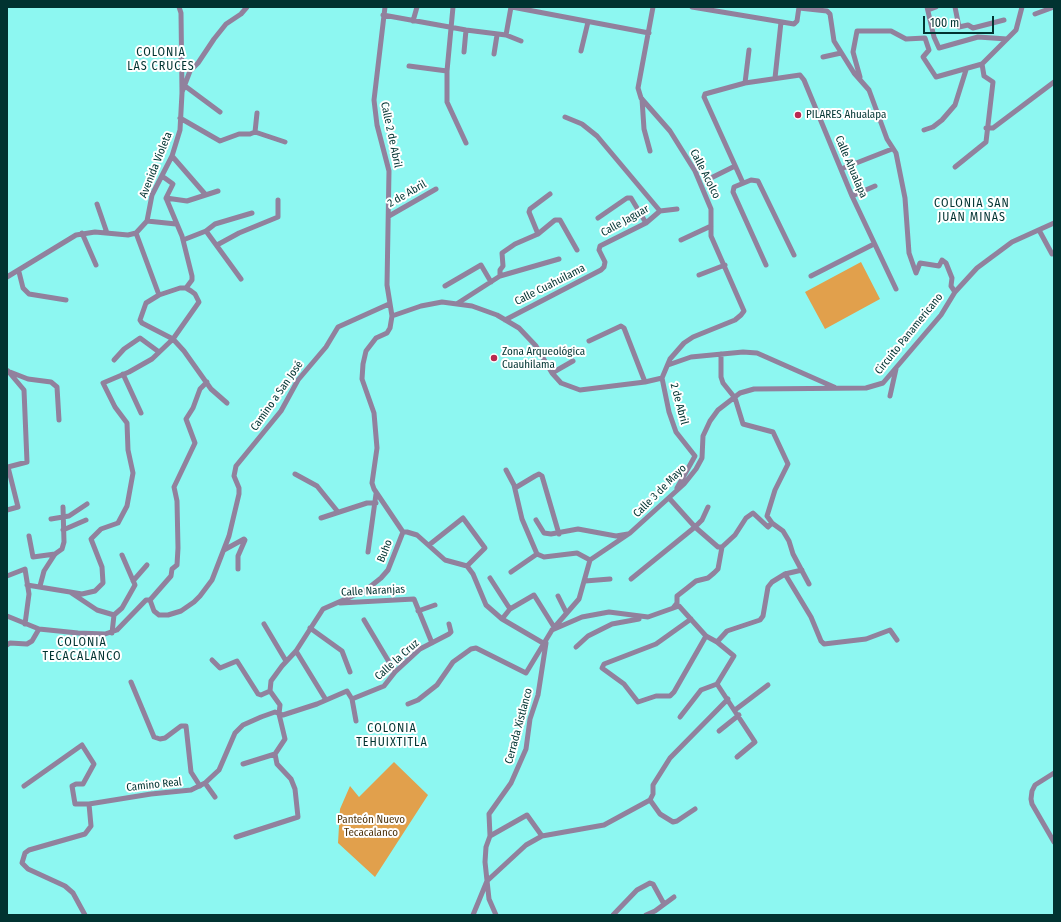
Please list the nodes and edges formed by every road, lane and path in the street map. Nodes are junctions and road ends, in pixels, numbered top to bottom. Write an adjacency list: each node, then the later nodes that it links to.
1 (179, 7): 37 (street)
2 (247, 7): 41 (street)
3 (385, 7): 17 (street, Calle 2 de Abril)
4 (416, 7): 19 (street)
5 (453, 7): 22 (street)
6 (512, 7): 20 (street); 26 (street)
7 (653, 7): 24 (street)
8 (692, 7): 21 (street)
9 (936, 7): 14 (street)
10 (955, 7): 18 (street)
11 (1022, 7): 29 (street)
12 (1054, 7): 15 (street)
13 (799, 8): 21 (street); 35 (street)
14 (927, 8): 27 (street)
15 (1046, 8): 16 (street)
16 (1035, 14)
17 (383, 16): 19 (street); 80 (street, Calle 2 de Abril)
18 (1004, 20)
19 (413, 21): 22 (street)
20 (588, 22): 24 (street); 33 (street)
21 (781, 22): 43 (street)
22 (450, 27): 23 (street); 42 (street)
23 (466, 30): 25 (street); 32 (street)
24 (650, 33): 49 (street)
25 (497, 35): 26 (street); 34 (street)
26 (506, 35): 30 (street)
27 (934, 37): 28 (street); 29 (street)
28 (926, 38): 40 (street); 44 (street)
29 (1007, 39): 38 (street)
30 (521, 41)
31 (749, 50): 46 (street)
32 (464, 52)
33 (581, 52)
34 (494, 54)
35 (841, 54): 36 (street); 44 (street)
36 (823, 57)
37 (181, 59): 41 (street); 48 (street)
38 (982, 64): 40 (street); 54 (street)
39 (409, 66): 42 (street)
40 (966, 70): 55 (street)
41 (190, 71): 47 (street)
42 (447, 71): 58 (street)
43 (775, 78): 46 (street, Calle Ahualapa); 64 (street, Calle Ahualapa)
44 (860, 79): 59 (street)
45 (1054, 82): 54 (street)
46 (745, 83): 62 (street, Calle Ahualapa)
47 (185, 86): 48 (street); 50 (street)
48 (182, 93): 53 (street, Avenida Violeta)
49 (641, 98): 60 (street); 86 (street, Calle Acolco)
50 (220, 112)
51 (258, 113): 56 (street)
52 (565, 117): 78 (street)
53 (180, 118): 56 (street); 61 (street, Avenida Violeta)
54 (986, 128): 63 (street)
55 (924, 130)
56 (255, 132): 57 (street)
57 (285, 142)
58 (466, 143)
59 (892, 149): 64 (street); 115 (street)
60 (650, 151)
61 (172, 156): 65 (street, Avenida Violeta); 71 (street)
62 (735, 166): 66 (street); 67 (street)
63 (955, 167)
64 (841, 169): 73 (street, Calle Ahualapa)
65 (162, 176): 74 (street); 82 (street, Avenida Violeta)
66 (713, 176)
67 (743, 183): 99 (street); 103 (street)
68 (875, 186): 73 (street)
69 (436, 189): 80 (street, 2 de Abril)
70 (218, 191): 71 (street)
71 (205, 194): 74 (street)
72 (550, 194): 92 (street)
73 (852, 196): 95 (street, Calle Ahualapa)
74 (166, 198): 85 (street)
75 (278, 200): 96 (street)
76 (97, 204): 90 (street)
77 (677, 209): 78 (street)
78 (660, 211): 83 (street, Calle Jaguar)
79 (252, 213): 88 (street)
80 (389, 216): 119 (street, Calle 2 de Abril)
81 (598, 218): 83 (street)
82 (147, 220): 85 (street); 91 (street, Avenida Violeta)
83 (646, 223): 104 (street, Calle Jaguar)
84 (1054, 223): 87 (street, Circuito Panamericano)
85 (176, 224): 93 (street)
86 (711, 226): 94 (street); 102 (street, Calle Acolco)
87 (1039, 230): 98 (street); 115 (street, Circuito Panamericano)
88 (206, 231): 93 (street); 96 (street)
89 (82, 233): 90 (street); 101 (street); 105 (street)
90 (107, 233): 91 (street)
91 (136, 233): 116 (street)
92 (538, 234): 97 (street); 107 (street)
93 (183, 240): 113 (street)
94 (681, 240)
95 (874, 244): 108 (street); 114 (street, Calle Ahualapa)
96 (217, 245): 110 (street)
97 (577, 250)
98 (1052, 254)
99 (794, 255)
100 (559, 259): 107 (street)
101 (96, 265)
102 (725, 265): 106 (street); 128 (street, Calle Acolco)
103 (766, 265)
104 (604, 267): 121 (street, Calle Cuahuilama)
105 (19, 272): 109 (street); 117 (street)
106 (699, 275)
107 (500, 276): 111 (street)
108 (811, 276)
109 (7, 277)
110 (241, 278)
111 (491, 282): 112 (street); 118 (street)
112 (445, 286)
113 (186, 288): 116 (street); 122 (street)
114 (896, 289)
115 (955, 292): 129 (street, Circuito Panamericano)
116 (158, 295): 122 (street)
117 (66, 300)
118 (458, 303): 120 (street); 121 (street)
119 (389, 304): 120 (street, Calle 2 de Abril); 167 (street, Camino a San José)
120 (392, 316): 145 (street, Buho)
121 (505, 320): 131 (street)
122 (172, 339): 124 (street); 134 (street)
123 (589, 341): 135 (street)
124 (159, 352): 126 (street); 132 (street)
125 (721, 354): 128 (street, Circuito Panamericano); 136 (street, Circuito Panamericano); 138 (street)
126 (114, 360)
127 (573, 361): 131 (street)
128 (668, 365): 133 (street)
129 (896, 368): 136 (street, Circuito Panamericano); 137 (street)
130 (8, 371): 141 (street); 151 (street)
131 (552, 373): 135 (street)
132 (123, 374): 140 (street); 188 (street)
133 (662, 378): 135 (street); 146 (street, 2 de Abril)
134 (206, 382): 139 (street); 190 (street)
135 (645, 382)
136 (836, 388): 138 (street, Calle 3 de Mayo)
137 (890, 396)
138 (735, 398): 146 (street, Calle 3 de Mayo); 158 (street)
139 (227, 403)
140 (141, 414)
141 (59, 420)
142 (506, 470): 144 (street)
143 (295, 474): 152 (street)
144 (515, 488): 162 (street); 170 (street)
145 (376, 494): 147 (street); 161 (street, Buho)
146 (671, 496): 159 (street); 163 (street, Calle 3 de Mayo)
147 (376, 503): 152 (street); 168 (street)
148 (87, 504): 154 (street)
149 (63, 507): 154 (street)
150 (708, 507): 159 (street)
151 (7, 510)
152 (338, 512): 155 (street)
153 (51, 518): 154 (street)
154 (63, 518): 160 (street)
155 (320, 518)
156 (86, 520): 160 (street)
157 (536, 520): 162 (street)
158 (772, 523): 166 (street); 176 (street)
159 (695, 527): 166 (street); 181 (street)
160 (63, 530): 169 (street)
161 (403, 532): 165 (street); 191 (street, Buho)
162 (559, 534): 163 (street)
163 (630, 534): 172 (street, Calle 3 de Mayo)
164 (29, 536): 169 (street)
165 (429, 545): 174 (street); 174 (street)
166 (722, 547): 194 (street)
167 (224, 550): 175 (street); 190 (street, Camino a San José)
168 (368, 552)
169 (55, 554): 187 (street)
170 (537, 554): 172 (street); 177 (street)
171 (122, 555): 183 (street)
172 (590, 560): 184 (street)
173 (147, 565): 183 (street)
174 (467, 566): 200 (street)
175 (238, 569)
176 (802, 570): 178 (street); 185 (street)
177 (511, 572)
178 (784, 574): 211 (street); 213 (street)
179 (7, 576): 186 (street)
180 (490, 578): 193 (street)
181 (631, 579)
182 (610, 580): 184 (street)
183 (133, 581): 197 (street)
184 (585, 581): 196 (street)
185 (809, 584)
186 (27, 585): 187 (street); 203 (street)
187 (40, 586): 188 (street)
188 (70, 592): 197 (street)
189 (558, 596): 196 (street)
190 (150, 600): 209 (street)
191 (335, 604): 195 (street, Calle Naranjas); 206 (street, Buho)
192 (435, 605): 195 (street)
193 (510, 609): 200 (street); 208 (street)
194 (673, 609): 199 (street); 201 (street)
195 (418, 611): 214 (street, Calle Naranjas)
196 (566, 612): 208 (street)
197 (114, 615): 209 (street)
198 (7, 616): 203 (street)
199 (648, 617): 208 (street); 216 (street)
200 (502, 619): 212 (street)
201 (691, 619): 210 (street); 210 (street)
202 (364, 620): 221 (street)
203 (25, 624): 207 (street)
204 (264, 624): 219 (street)
205 (449, 624): 214 (street, Calle la Cruz)
206 (310, 628): 217 (street, Buho); 220 (street)
207 (38, 629): 209 (street); 215 (street)
208 (553, 629): 212 (street)
209 (112, 633)
210 (706, 636): 213 (street)
211 (897, 640)
212 (545, 642): 229 (street); 247 (street, Cerrada Xistlanco)
213 (717, 642): 223 (street)
214 (432, 643): 221 (street, Calle la Cruz)
215 (7, 645)
216 (576, 647)
217 (296, 651): 219 (street, Buho); 228 (street)
218 (212, 660): 225 (street)
219 (286, 661): 225 (street, Buho)
220 (350, 672)
221 (395, 672): 226 (street, Calle la Cruz)
222 (131, 682): 242 (street)
223 (717, 684): 227 (street); 233 (street)
224 (768, 685): 230 (street)
225 (270, 691): 231 (street)
226 (352, 699): 228 (street); 234 (street)
227 (728, 699): 230 (street); 244 (street)
228 (326, 700): 231 (street)
229 (408, 704)
230 (735, 710): 232 (street)
231 (279, 714): 236 (street); 240 (street, Camino Real)
232 (739, 715): 235 (street); 237 (street)
233 (680, 717)
234 (356, 721)
235 (719, 731)
236 (275, 754): 238 (street); 249 (street)
237 (736, 757)
238 (243, 764)
239 (1054, 773): 250 (street)
240 (205, 783): 242 (street, Camino Real); 243 (street)
241 (24, 786): 245 (street)
242 (200, 786): 245 (street, Camino Real)
243 (215, 798)
244 (650, 800): 246 (street); 248 (street)
245 (89, 804): 254 (street)
246 (695, 808)
247 (490, 836): 248 (street); 251 (street, Cerrada Xistlanco)
248 (542, 836): 251 (street)
249 (236, 837)
250 (1054, 842)
251 (487, 881): 255 (street); 256 (street, Cerrada Xistlanco)
252 (674, 897): 253 (street)
253 (664, 904): 257 (street); 258 (street)
254 (85, 915)
255 (473, 915)
256 (496, 915)
257 (613, 915)
258 (646, 915)

